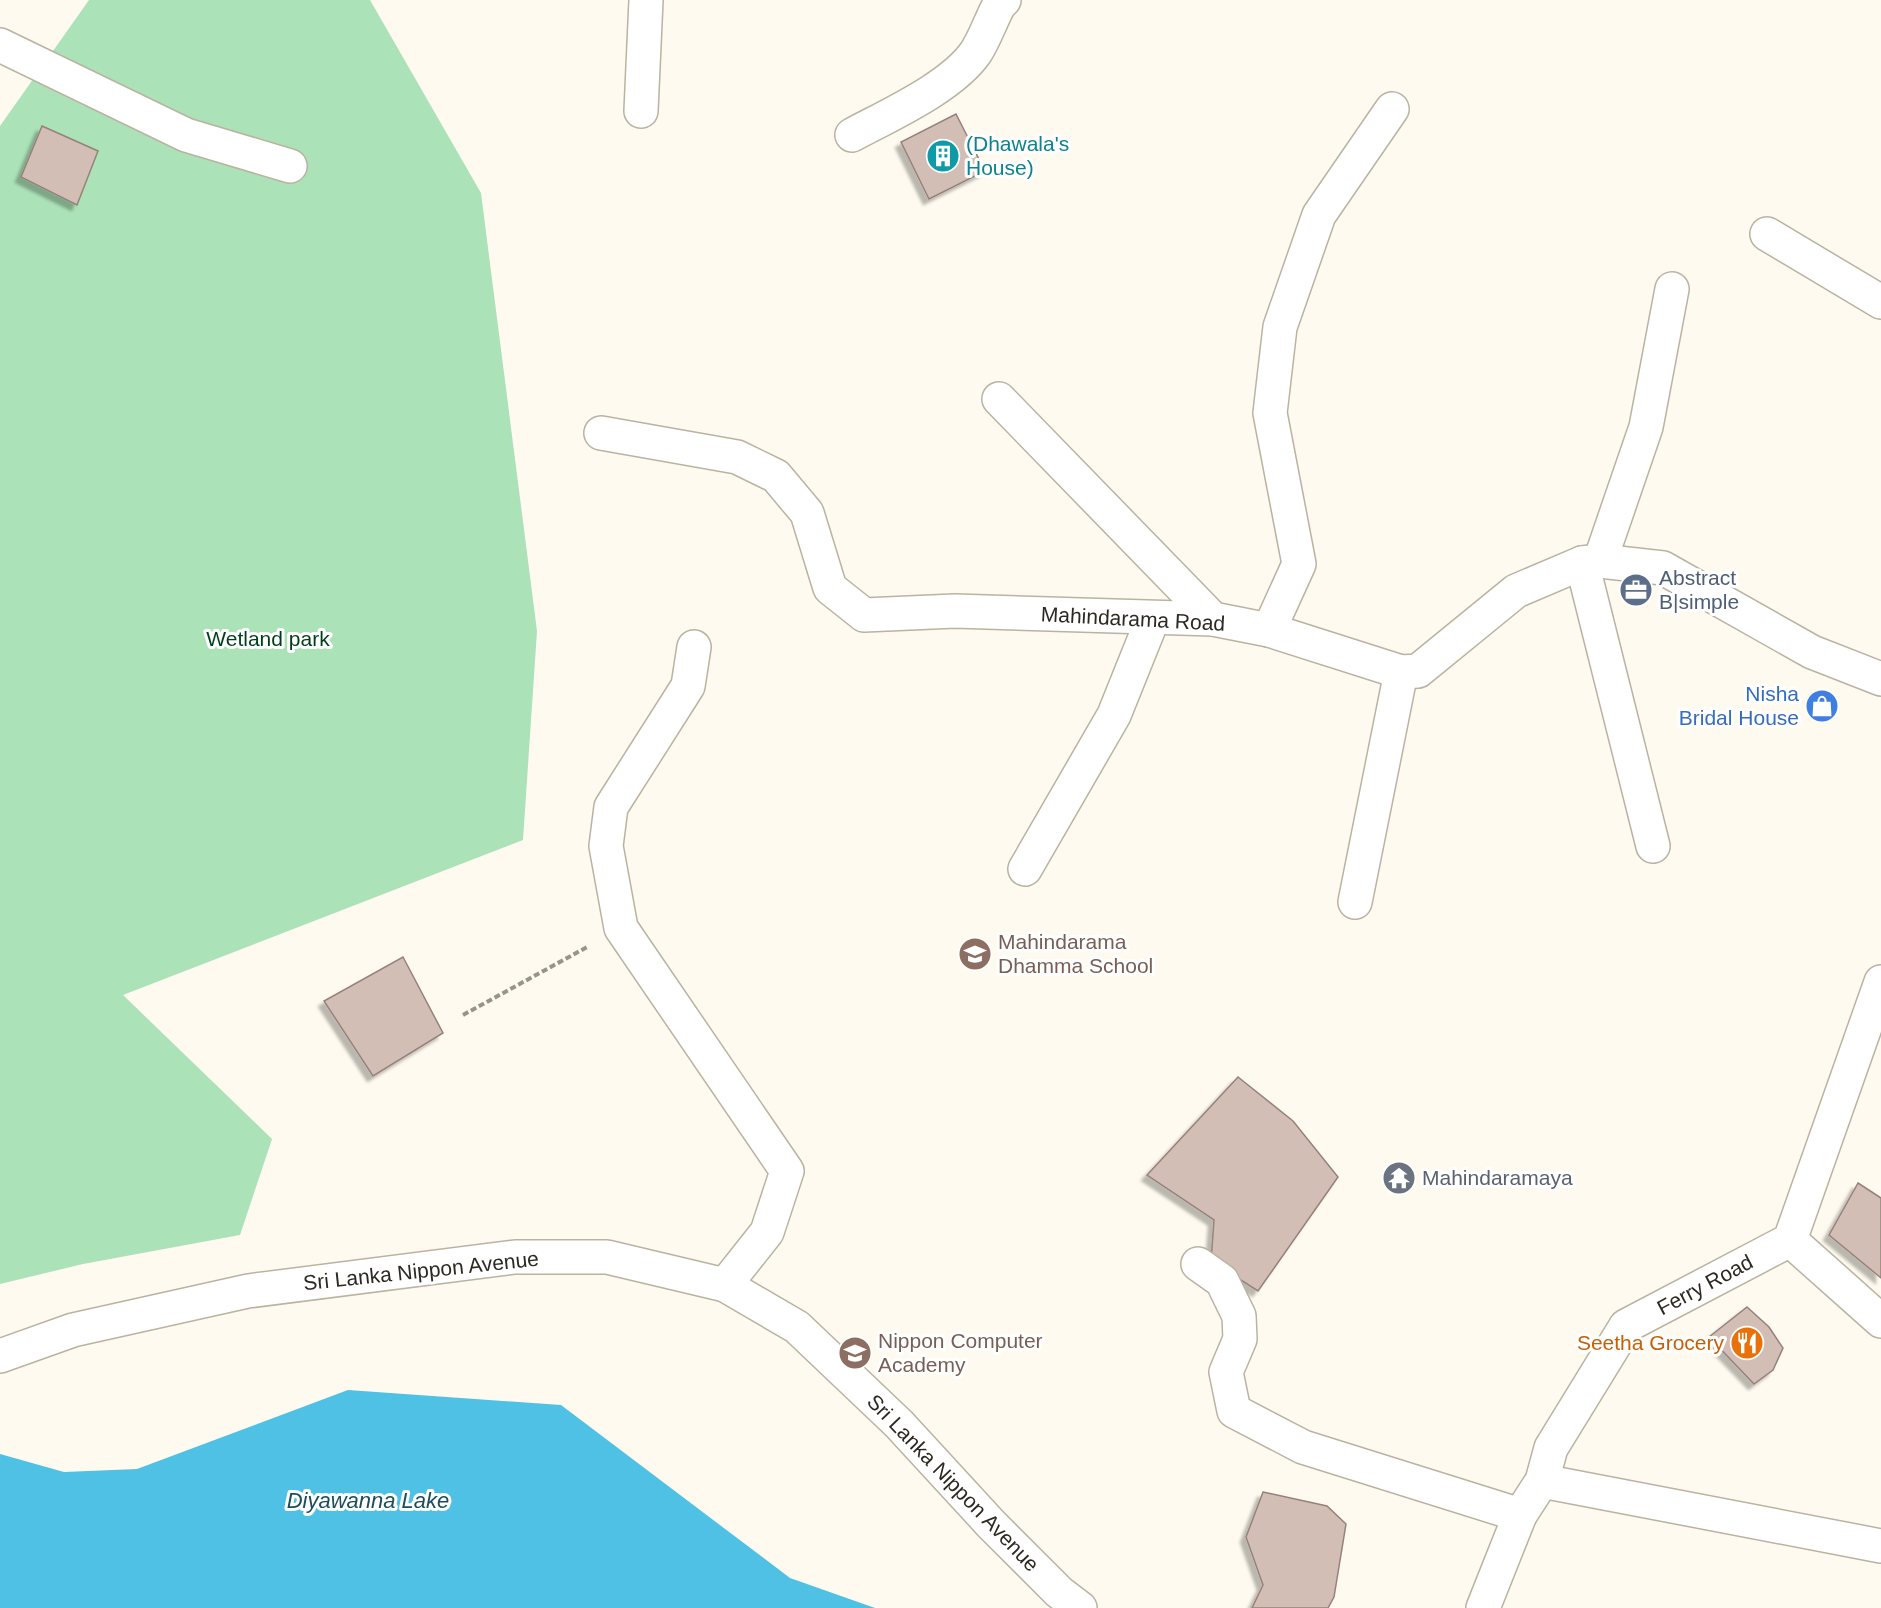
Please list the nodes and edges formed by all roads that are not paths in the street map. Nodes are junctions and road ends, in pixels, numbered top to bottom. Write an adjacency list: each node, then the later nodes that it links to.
1 (646, 0): 5 (street)
2 (1004, 0): 6 (street)
3 (0, 45): 7 (street)
4 (1392, 109): 16 (street)
5 (641, 111)
6 (852, 135)
7 (290, 166)
8 (1767, 234): 10 (street)
9 (1672, 289): 13 (street)
10 (1881, 303)
11 (999, 399): 15 (street)
12 (601, 433): 14 (street, Mahindarama Road)
13 (1591, 562): 18 (street); 19 (street); 20 (street)
14 (1153, 618): 15 (street, Mahindarama Road); 21 (street)
15 (1213, 619): 16 (street, Mahindarama Road)
16 (1269, 630): 18 (street, Mahindarama Road)
17 (694, 647): 26 (street)
18 (1401, 672): 22 (street)
19 (1881, 679)
20 (1653, 846)
21 (1025, 869)
22 (1355, 902)
23 (1881, 982): 24 (street)
24 (1790, 1240): 27 (street); 29 (street, Ferry Road)
25 (1198, 1264): 30 (street)
26 (724, 1285): 28 (street, Sri Lanka Nippon Avenue); 32 (street, Sri Lanka Nippon Avenue)
27 (1881, 1321)
28 (0, 1356)
29 (1542, 1481): 30 (street, Ferry Road); 31 (street)
30 (1520, 1515): 33 (street, Ferry Road)
31 (1881, 1546)
32 (1080, 1608)
33 (1483, 1608)

